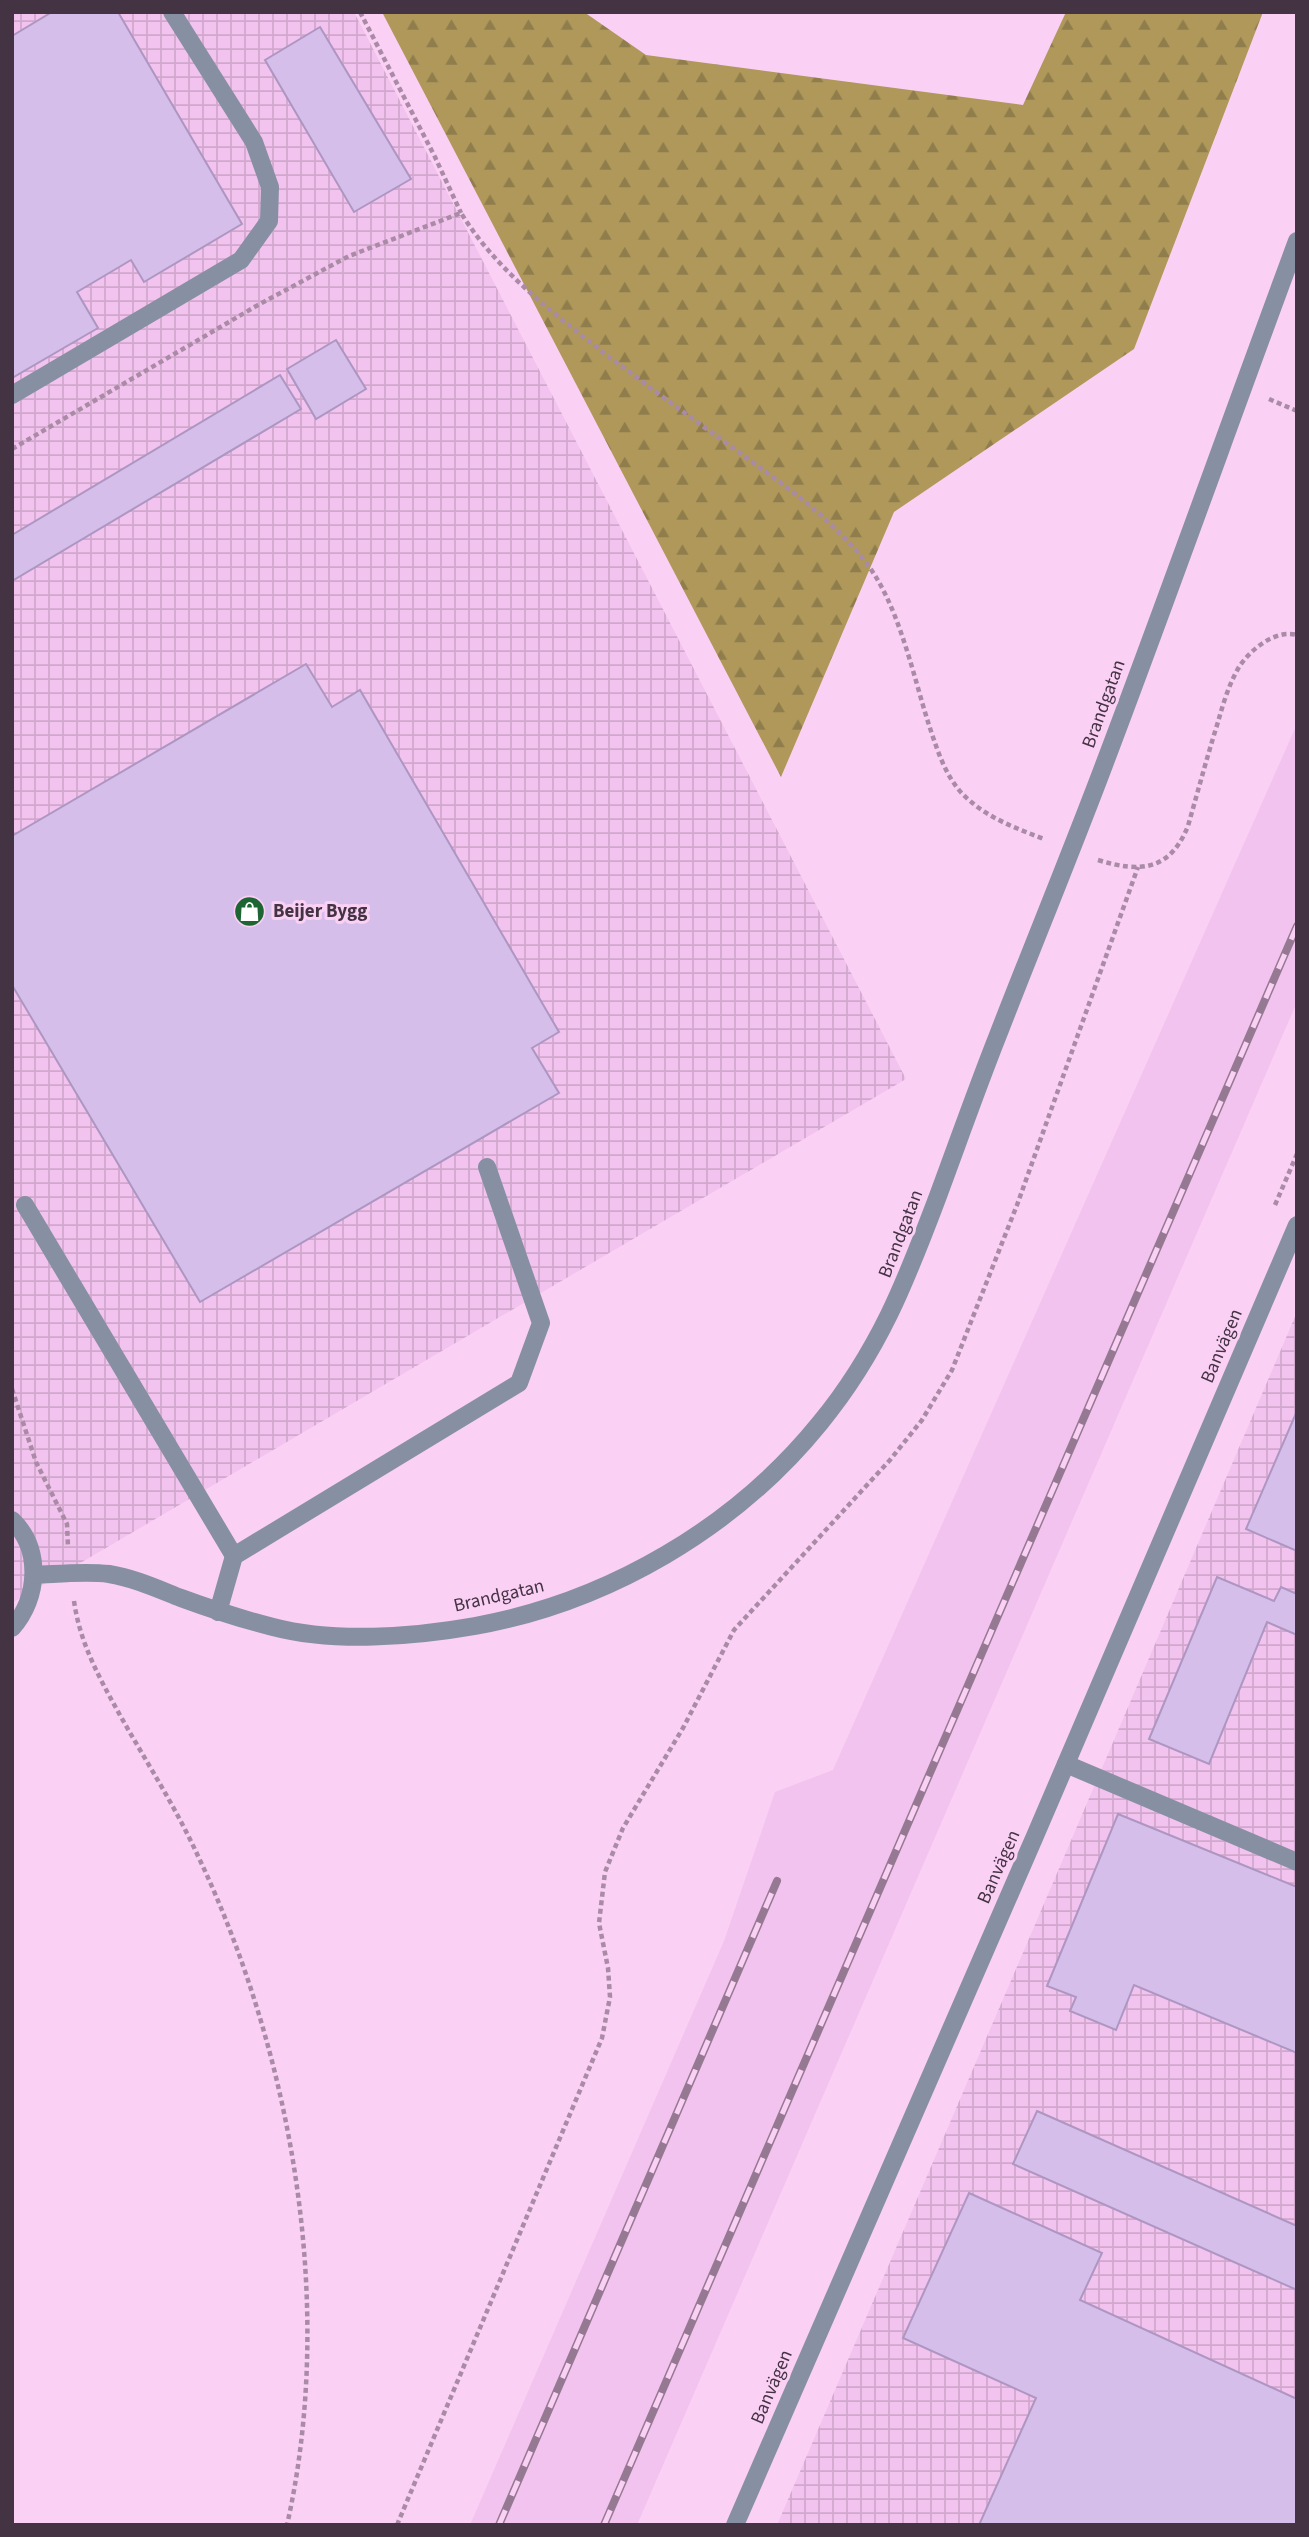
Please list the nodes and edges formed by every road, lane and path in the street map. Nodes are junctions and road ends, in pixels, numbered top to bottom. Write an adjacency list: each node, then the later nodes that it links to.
1 (172, 12): 5 (street)
2 (360, 12): 3 (path)
3 (461, 213): 6 (path); 8 (path)
4 (1297, 241): 8 (street, Brandgatan)
5 (12, 395)
6 (12, 449)
7 (1297, 635): 9 (path)
8 (1070, 848): 9 (path); 18 (street, Brandgatan)
9 (1138, 867): 23 (path)
10 (487, 1167): 15 (street)
11 (25, 1205): 15 (street)
12 (1297, 1225): 20 (street, Banvägen)
13 (12, 1389): 16 (path)
14 (12, 1520): 17 (street)
15 (234, 1556): 18 (street)
16 (70, 1574): 17 (street, Brandgatan); 18 (street, Brandgatan); 22 (path)
17 (34, 1576): 19 (street)
18 (218, 1612)
19 (12, 1628)
20 (1066, 1764): 21 (street); 24 (street, Banvägen)
21 (1297, 1862)
22 (287, 2525)
23 (397, 2525)
24 (735, 2525)

